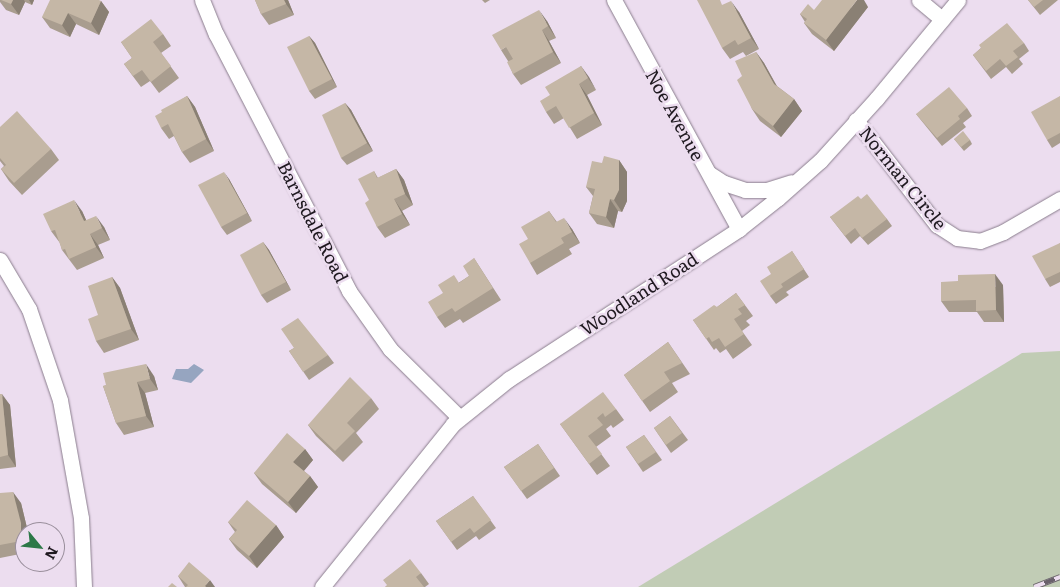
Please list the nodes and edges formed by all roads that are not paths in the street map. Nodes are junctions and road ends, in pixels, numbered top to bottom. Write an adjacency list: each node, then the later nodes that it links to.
1 (202, 0): 12 (street, Barnsdale Road)
2 (614, 0): 7 (street, Noe Avenue)
3 (919, 0): 5 (street)
4 (958, 0): 5 (street, Woodland Road)
5 (942, 20): 6 (street, Woodland Road)
6 (856, 120): 8 (street, Woodland Road); 9 (street, Norman Circle)
7 (705, 169): 8 (street); 10 (street, Noe Avenue)
8 (799, 179): 10 (street, Woodland Road)
9 (1060, 199)
10 (739, 229): 12 (street, Woodland Road)
11 (0, 260): 13 (street)
12 (460, 418): 14 (street, Woodland Road)
13 (84, 587)
14 (322, 587)

